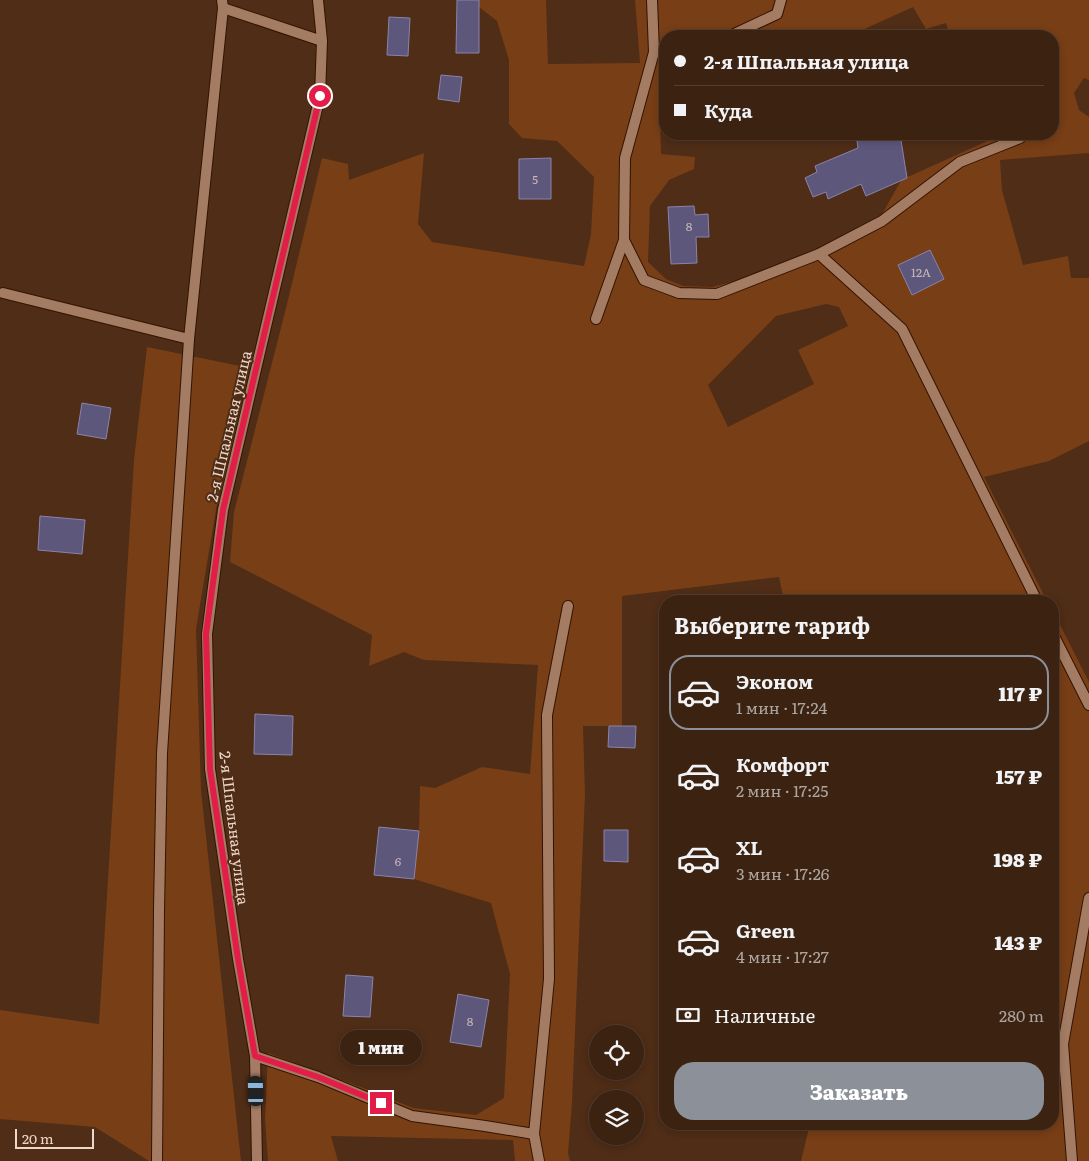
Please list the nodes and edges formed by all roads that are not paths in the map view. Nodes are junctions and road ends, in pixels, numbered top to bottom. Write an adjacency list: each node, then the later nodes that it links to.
1 (318, 0): 6 (street, 2-я Шпальная улица)
2 (652, 0): 7 (street)
3 (781, 0): 5 (street)
4 (223, 4): 6 (street); 14 (street)
5 (743, 30)
6 (322, 41): 20 (street, 2-я Шпальная улица)
7 (654, 52): 8 (street); 10 (street)
8 (659, 52)
9 (1015, 140): 11 (street)
10 (624, 240): 11 (street); 13 (street)
11 (819, 254): 15 (street)
12 (3, 293): 14 (street)
13 (596, 319)
14 (189, 339): 22 (street)
15 (1034, 595)
16 (568, 606): 21 (street)
17 (1059, 646): 18 (street)
18 (1089, 705)
19 (1089, 898): 25 (street)
20 (255, 1056): 21 (street); 23 (street, 2-я Шпальная улица)
21 (534, 1134): 24 (street)
22 (157, 1161)
23 (257, 1161)
24 (539, 1161)
25 (1072, 1161)

